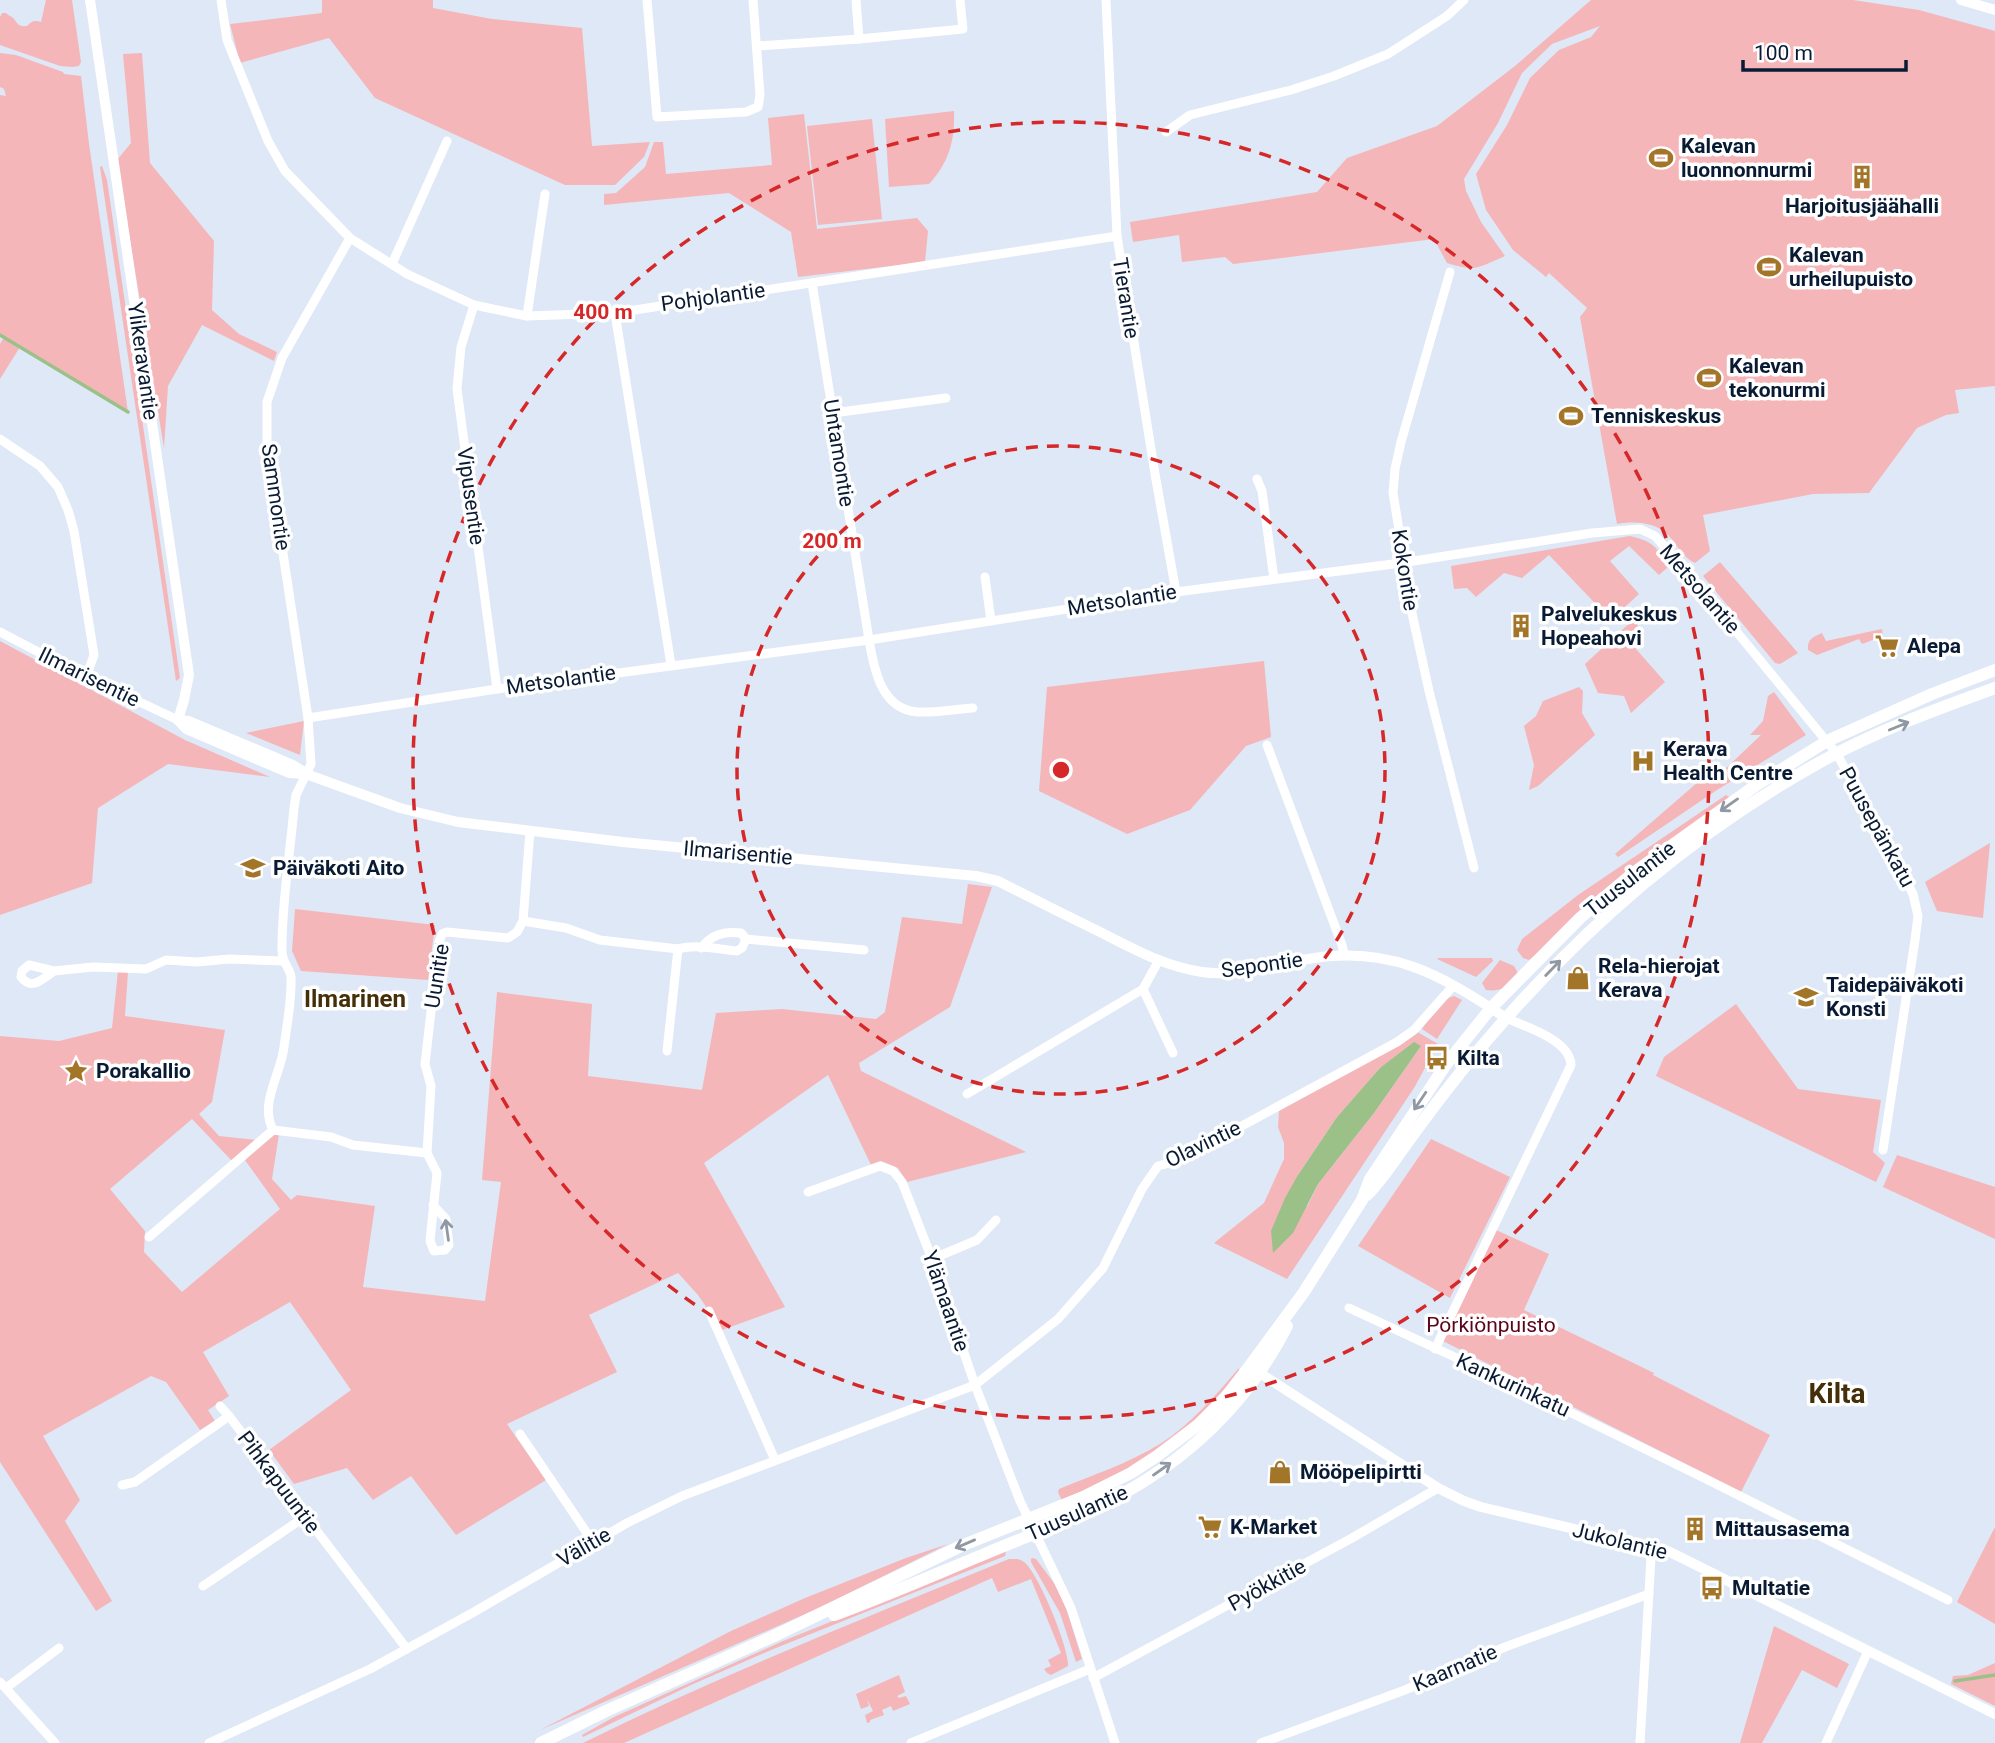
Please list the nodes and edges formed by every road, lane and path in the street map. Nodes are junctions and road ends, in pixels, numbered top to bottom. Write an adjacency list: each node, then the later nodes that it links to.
1 (90, 0): 42 (street, Ylikeravantie)
2 (221, 0): 17 (street, Pohjolantie)
3 (648, 0): 12 (street)
4 (753, 0): 12 (street)
5 (856, 0): 11 (street)
6 (960, 0): 11 (street)
7 (1106, 0): 16 (street, Tierantie)
8 (1464, 0): 13 (street)
9 (1961, 0): 10 (street)
10 (1995, 10)
11 (859, 39): 12 (street)
12 (757, 46)
13 (1166, 132)
14 (446, 141): 18 (street)
15 (545, 194): 23 (street)
16 (1117, 236): 20 (street, Pohjolantie); 31 (street, Tierantie)
17 (350, 238): 18 (street, Pohjolantie); 41 (street, Sammontie)
18 (392, 264): 21 (street, Pohjolantie)
19 (1450, 272): 28 (street, Kokontie)
20 (812, 283): 22 (street, Pohjolantie); 25 (street, Untamontie)
21 (474, 305): 23 (street, Pohjolantie); 39 (street, Vipusentie)
22 (615, 313): 23 (street, Pohjolantie); 35 (street)
23 (527, 316)
24 (946, 398): 25 (street)
25 (833, 413): 34 (street, Untamontie)
26 (0, 439): 37 (street)
27 (1257, 479): 30 (street)
28 (1401, 563): 30 (street, Metsolantie); 43 (street, Metsolantie); 48 (street, Kokontie)
29 (985, 578): 32 (street)
30 (1274, 579): 31 (street, Metsolantie)
31 (1176, 592): 32 (street, Metsolantie)
32 (991, 621): 34 (street, Metsolantie)
33 (0, 632): 37 (street, Ilmarisentie)
34 (869, 640): 35 (street, Metsolantie); 40 (street, Untamontie)
35 (671, 665): 39 (street, Metsolantie)
36 (1995, 670): 43 (main road, Tuusulantie)
37 (86, 677): 42 (street, Ilmarisentie)
38 (1995, 688): 45 (main road, Tuusulantie, one-way to 38)
39 (497, 689): 41 (street, Metsolantie)
40 (973, 708)
41 (308, 718): 46 (street, Sammontie)
42 (178, 720): 46 (street, Ilmarisentie)
43 (1828, 741): 45 (street, Metsolantie); 60 (main road, Tuusulantie, one-way to 60)
44 (1267, 746): 54 (street)
45 (1837, 754): 61 (main road, Tuusulantie, one-way to 45); 66 (street, Puusepänkatu)
46 (306, 774): 47 (street, Ilmarisentie); 56 (street, Sammontie)
47 (530, 831): 49 (street); 55 (street, Ilmarisentie)
48 (1474, 868)
49 (523, 921): 52 (street); 67 (street, Uunitie)
50 (746, 939): 51 (street); 51 (street); 53 (street)
51 (701, 948): 52 (street)
52 (678, 949): 62 (street)
53 (864, 950)
54 (1344, 954): 55 (street, Sepontie); 58 (street, Sepontie)
55 (1159, 960): 59 (street)
56 (282, 961): 57 (street); 65 (street, Sammontie)
57 (54, 971)
58 (1453, 986): 60 (street, Sepontie); 78 (street, Olavintie)
59 (1143, 989): 63 (street); 64 (street)
60 (1491, 1008): 61 (street, Sepontie); 69 (main road, Tuusulantie, one-way to 69)
61 (1506, 1018): 69 (main road, Tuusulantie); 76 (street, Kankurinkatu)
62 (667, 1051)
63 (1173, 1053)
64 (967, 1094)
65 (273, 1130): 67 (street); 72 (street)
66 (1883, 1150)
67 (426, 1153): 70 (street)
68 (808, 1192): 73 (street, Ylämaantie)
69 (1362, 1200): 77 (main road, Tuusulantie)
70 (433, 1205)
71 (996, 1220): 73 (street)
72 (149, 1237)
73 (932, 1259): 78 (street, Ylämaantie)
74 (1349, 1308): 76 (street)
75 (709, 1311): 82 (street)
76 (1435, 1349): 92 (street, Kankurinkatu)
77 (1255, 1370): 84 (street, Jukolantie); 86 (main road, Tuusulantie); 87 (main road, Tuusulantie, one-way to 77)
78 (975, 1385): 82 (street, Välitie); 86 (street, Ylämaantie)
79 (220, 1406): 80 (street)
80 (229, 1416): 83 (street, Pihkapuuntie); 85 (street, Pihkapuuntie)
81 (520, 1434): 88 (street)
82 (775, 1461): 88 (street, Välitie)
83 (122, 1485)
84 (1438, 1488): 89 (street, Jukolantie); 97 (street, Pyökkitie)
85 (306, 1516): 90 (street); 95 (street, Pihkapuuntie)
86 (1028, 1518): 87 (street, Ylämaantie); 93 (main road, Tuusulantie, one-way to 93)
87 (1035, 1532): 93 (main road, Tuusulantie); 97 (street, Ylämaantie)
88 (593, 1542): 95 (street, Välitie)
89 (1649, 1546): 91 (street); 96 (street, Jukolantie)
90 (203, 1586)
91 (1649, 1594): 106 (street, Kaarnatie); 107 (street)
92 (1948, 1600)
93 (774, 1636): 103 (main road, Tuusulantie)
94 (59, 1648): 98 (street)
95 (407, 1649): 102 (street, Välitie)
96 (1868, 1651): 99 (street, Jukolantie); 100 (street)
97 (1092, 1674): 104 (street, Pyökkitie); 105 (street, Ylämaantie)
98 (3, 1685): 101 (street)
99 (1995, 1714)
100 (1827, 1740): 108 (street)
101 (55, 1743)
102 (209, 1743)
103 (541, 1743)
104 (911, 1743)
105 (1115, 1743)
106 (1261, 1743)
107 (1640, 1743)
108 (1839, 1743)

